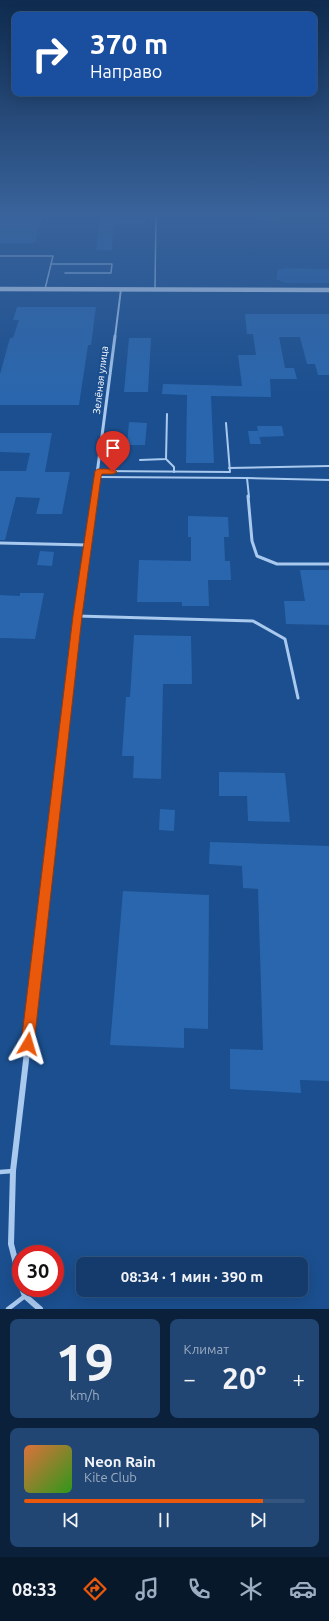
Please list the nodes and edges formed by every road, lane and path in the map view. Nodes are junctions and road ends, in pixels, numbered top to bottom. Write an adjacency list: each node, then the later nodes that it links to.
1 (49, 273): 4 (lane)
2 (155, 273): 6 (lane)
3 (0, 289): 4 (main road)
4 (45, 289): 5 (main road)
5 (121, 289): 6 (main road); 15 (street, Зелёная улица)
6 (155, 289): 7 (main road)
7 (329, 290)
8 (167, 414): 10 (lane)
9 (226, 423): 13 (lane)
10 (166, 459): 11 (lane); 14 (lane)
11 (140, 460)
12 (329, 466): 13 (lane)
13 (229, 468): 14 (lane)
14 (174, 472): 15 (lane)
15 (98, 474): 16 (lane); 19 (street, Зелёная улица)
16 (248, 478): 17 (lane); 20 (lane)
17 (329, 480)
18 (0, 543): 19 (lane)
19 (88, 545): 21 (street, Зелёная улица)
20 (329, 564)
21 (78, 616): 22 (lane); 23 (street, Зелёная улица)
22 (298, 698)
23 (13, 1171): 24 (lane); 25 (street, Зелёная улица)
24 (0, 1172)
25 (12, 1251)
26 (23, 1297): 28 (lane)
27 (25, 1297): 29 (street)
28 (8, 1309)
29 (40, 1309)

